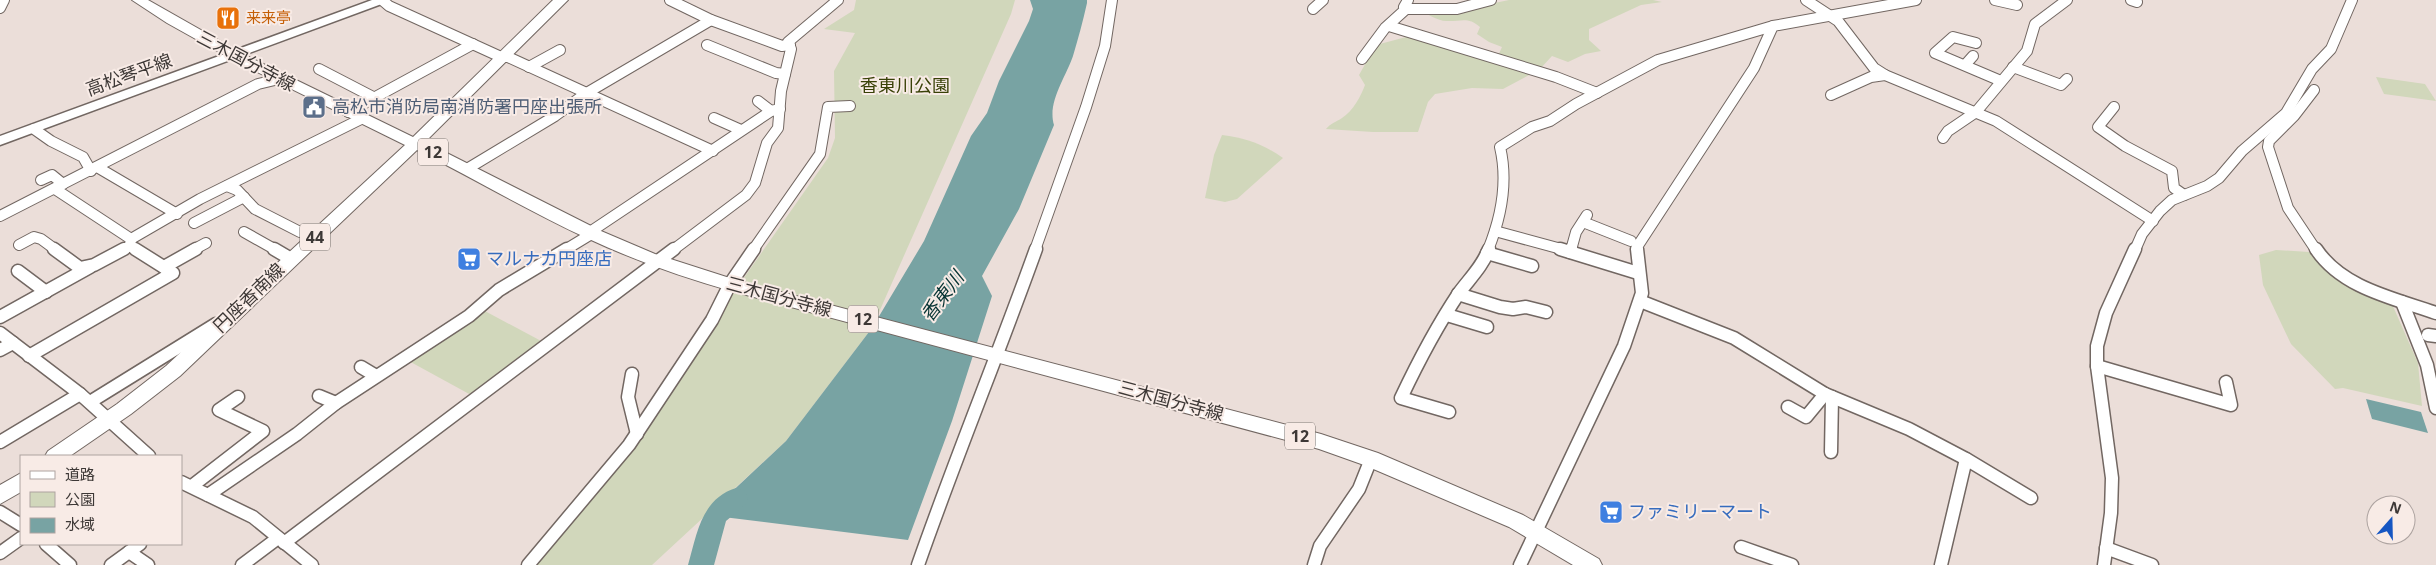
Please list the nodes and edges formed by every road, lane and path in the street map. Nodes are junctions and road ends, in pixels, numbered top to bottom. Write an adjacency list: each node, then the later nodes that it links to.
1 (4, 0): 17 (street)
2 (139, 0): 28 (main road, 三木国分寺線 / 12)
3 (383, 0): 24 (street); 28 (main road, 高松琴平線)
4 (561, 0): 30 (main road, 円座香南線 / 44)
5 (670, 0): 20 (street)
6 (838, 0): 26 (street)
7 (1112, 0): 102 (street)
8 (1323, 0): 18 (street)
9 (1491, 0): 15 (street)
10 (1806, 0): 19 (street)
11 (1916, 0): 19 (street)
12 (1996, 0): 16 (street)
13 (2067, 0): 34 (street)
14 (2352, 0): 51 (street)
15 (1407, 5): 21 (street)
16 (2017, 5)
17 (0, 8)
18 (1313, 10)
19 (1830, 16): 22 (street); 37 (street)
20 (711, 20): 26 (street); 43 (street)
21 (1389, 26): 31 (street); 42 (street)
22 (1773, 26): 42 (street); 87 (street)
23 (1976, 43): 32 (street)
24 (473, 44): 30 (street); 45 (street)
25 (707, 45): 36 (street)
26 (790, 45): 36 (street)
27 (560, 50): 33 (street)
28 (233, 56): 38 (main road, 三木国分寺線 / 12); 54 (main road, 高松琴平線)
29 (1973, 56): 32 (street)
30 (501, 57): 33 (street); 58 (main road, 円座香南線 / 44)
31 (1362, 59)
32 (1965, 66): 40 (street)
33 (529, 67): 43 (street)
34 (2013, 67): 39 (street); 40 (street)
35 (319, 69): 45 (street)
36 (785, 74): 49 (street)
37 (1884, 75): 44 (street); 50 (street)
38 (278, 79): 52 (main road, 三木国分寺線 / 12); 60 (street)
39 (2067, 79)
40 (2002, 81): 50 (street)
41 (2314, 90): 51 (street)
42 (1597, 93): 73 (street)
43 (585, 94): 59 (street); 61 (street)
44 (1832, 95)
45 (375, 98): 52 (street)
46 (758, 102): 49 (street)
47 (850, 106): 88 (street)
48 (2114, 107): 65 (street)
49 (776, 110): 55 (street); 82 (street)
50 (1976, 112): 56 (street); 69 (street)
51 (2290, 115): 65 (street); 92 (street)
52 (354, 116): 58 (main road, 三木国分寺線 / 12); 63 (street)
53 (714, 118): 55 (street)
54 (34, 129): 57 (main road, 高松琴平線); 60 (street)
55 (741, 130): 59 (street)
56 (1943, 138)
57 (0, 141)
58 (414, 143): 61 (main road, 三木国分寺線 / 12); 72 (main road, 円座香南線 / 44)
59 (713, 151): 74 (street)
60 (94, 169): 64 (street); 67 (street)
61 (467, 170): 74 (main road, 三木国分寺線 / 12)
62 (41, 180): 64 (street)
63 (227, 186): 66 (street); 67 (street)
64 (59, 187): 68 (street); 76 (street)
65 (2184, 195): 69 (street)
66 (244, 197): 70 (street); 72 (street)
67 (177, 214): 76 (street)
68 (0, 216)
69 (2153, 221): 105 (street)
70 (194, 223)
71 (244, 232): 81 (street)
72 (320, 232): 81 (main road, 円座香南線 / 44)
73 (1496, 232): 79 (street); 80 (street)
74 (592, 233): 82 (main road, 三木国分寺線 / 12); 108 (street)
75 (1631, 241): 79 (street)
76 (131, 242): 83 (street); 85 (street)
77 (206, 243): 85 (street)
78 (19, 245): 83 (street)
79 (1570, 252): 87 (street)
80 (1487, 253): 84 (street); 90 (street)
81 (291, 258): 96 (main road, 円座香南線 / 44)
82 (659, 262): 88 (main road, 三木国分寺線 / 12); 135 (street)
83 (94, 265): 89 (street)
84 (1532, 266)
85 (164, 267): 103 (street)
86 (18, 271): 89 (street)
87 (1638, 273): 91 (street)
88 (733, 285): 102 (main road, 三木国分寺線 / 12); 119 (street)
89 (46, 292): 97 (street)
90 (1458, 294): 93 (street); 95 (street)
91 (1640, 301): 111 (street); 133 (street)
92 (2402, 302): 94 (street); 104 (street)
93 (1546, 312)
94 (2436, 313)
95 (1447, 314): 98 (street); 117 (street)
96 (231, 315): 113 (street); 118 (main road, 円座香南線 / 44)
97 (0, 317)
98 (1487, 327)
99 (0, 333): 100 (street)
100 (13, 343): 101 (street); 103 (street)
101 (0, 350)
102 (994, 354): 124 (main road, 三木国分寺線 / 12); 147 (street)
103 (29, 356): 113 (street)
104 (2430, 365): 116 (street)
105 (2097, 366): 109 (street); 139 (street)
106 (361, 367): 108 (street)
107 (632, 374): 119 (street)
108 (376, 376): 114 (street)
109 (2226, 382)
110 (319, 396): 114 (street)
111 (1829, 396): 115 (street); 121 (street); 125 (street)
112 (238, 397): 127 (street)
113 (85, 398): 118 (street); 120 (street)
114 (336, 403): 128 (street)
115 (1788, 407)
116 (2436, 408)
117 (1449, 412)
118 (107, 420): 122 (main road, 円座香南線 / 44); 123 (street)
119 (638, 434): 146 (street)
120 (0, 442)
121 (1831, 452)
122 (56, 455)
123 (148, 455)
124 (1371, 459): 133 (main road, 三木国分寺線 / 12); 148 (street)
125 (1966, 459): 130 (street); 152 (street)
126 (20, 482): 129 (main road)
127 (186, 484): 128 (street)
128 (208, 495): 135 (street)
129 (0, 496)
130 (2031, 498)
131 (0, 512): 132 (street)
132 (20, 524)
133 (1536, 533): 149 (street); 150 (main road, 三木国分寺線 / 12)
134 (20, 539): 140 (street)
135 (281, 541): 144 (street); 145 (street)
136 (47, 545): 141 (street)
137 (1741, 546): 151 (street)
138 (135, 548): 142 (street); 143 (street)
139 (2106, 548): 153 (street); 154 (street)
140 (0, 553)
141 (70, 565)
142 (111, 565)
143 (148, 565)
144 (242, 565)
145 (312, 565)
146 (528, 565)
147 (918, 565)
148 (1314, 565)
149 (1520, 565)
150 (1591, 565)
151 (1792, 565)
152 (1941, 565)
153 (2104, 565)
154 (2152, 565)

